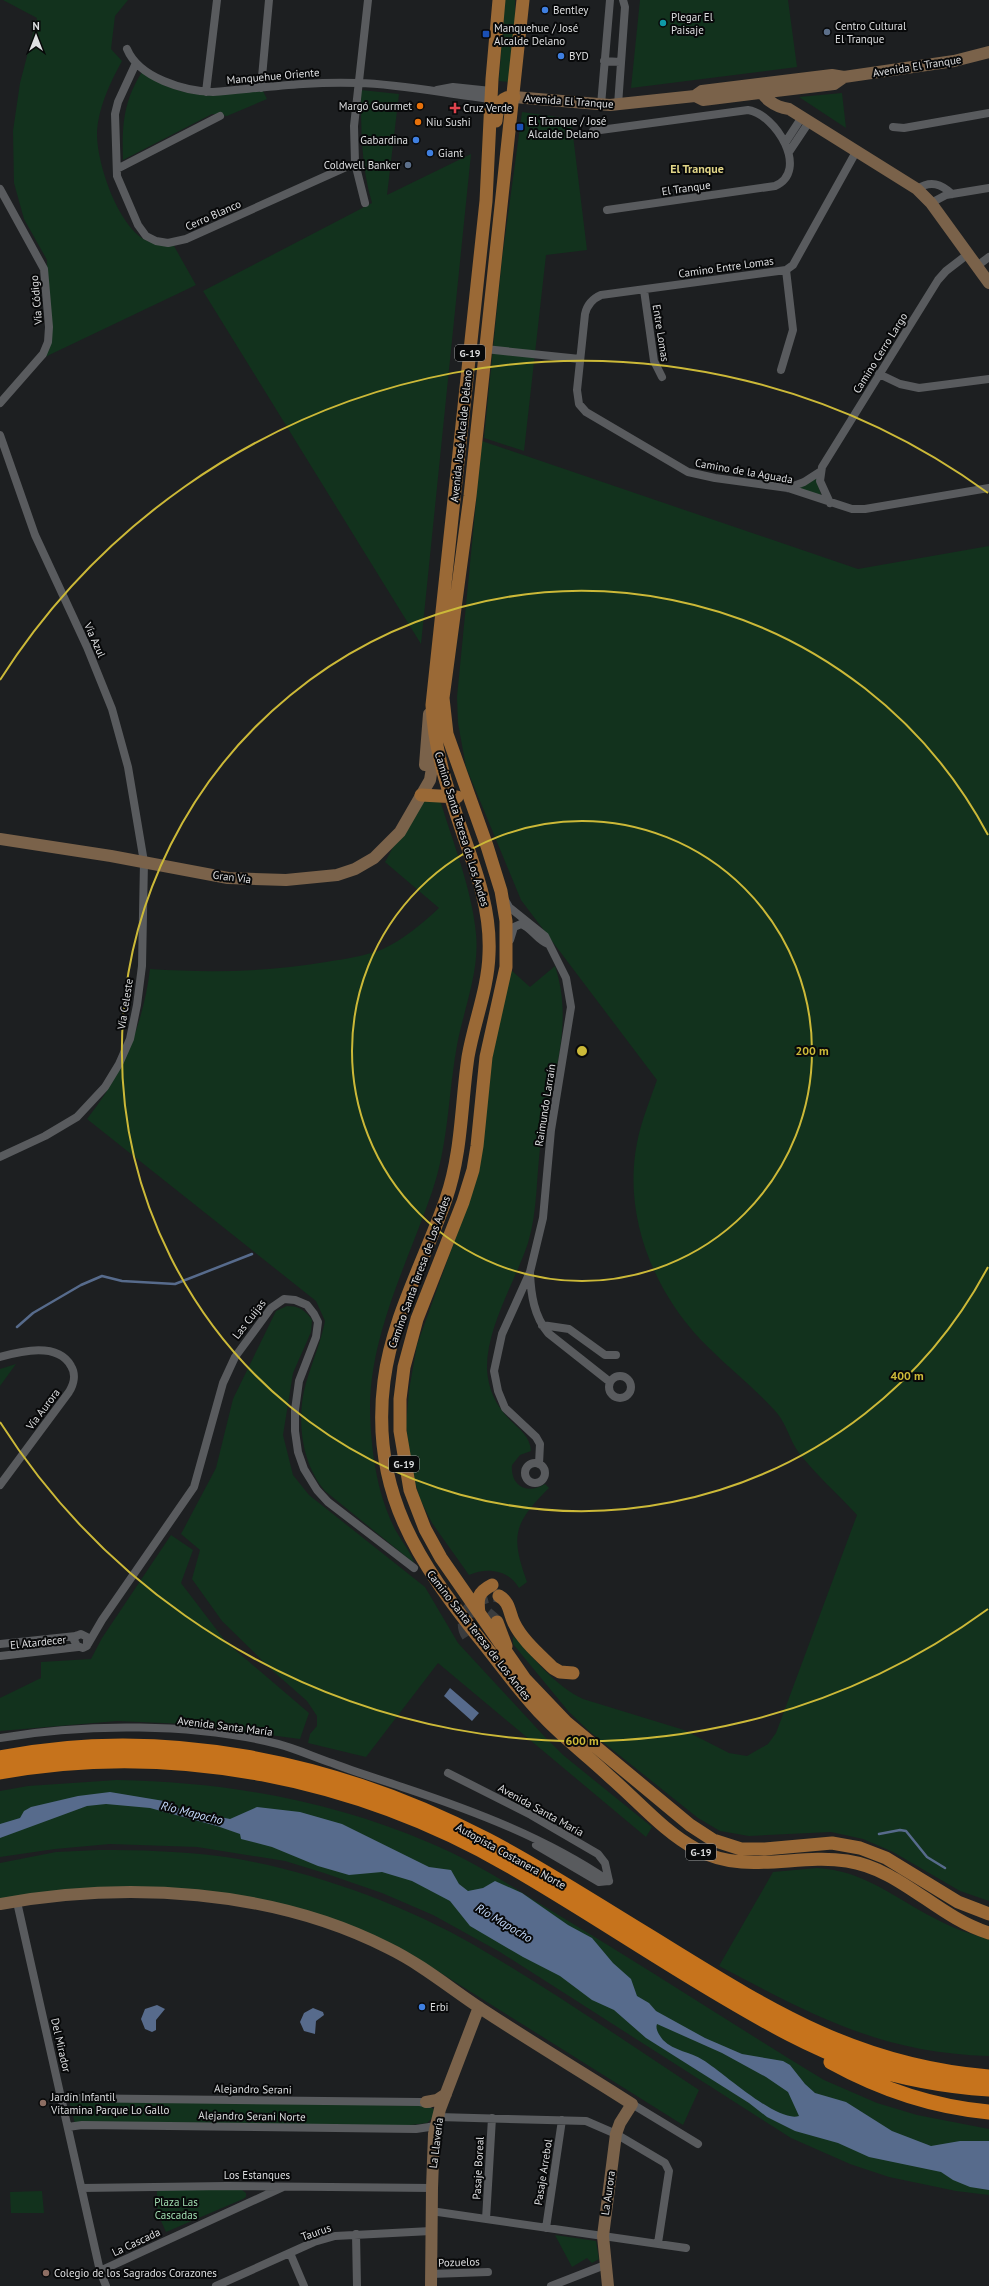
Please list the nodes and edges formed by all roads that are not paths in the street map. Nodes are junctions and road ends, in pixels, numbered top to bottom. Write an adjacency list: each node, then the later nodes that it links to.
1 (217, 0): 18 (street)
2 (269, 0): 15 (street)
3 (368, 0): 14 (street)
4 (499, 0): 19 (main road, Avenida José Alcalde Délano / G-19)
5 (610, 0): 10 (street)
6 (623, 0): 11 (street)
7 (521, 3): 20 (main road, Avenida José Alcalde Délano / G-19)
8 (127, 49): 12 (street, Manquehue Oriente)
9 (989, 52): 13 (main road, Avenida El Tranque)
10 (604, 61): 11 (street); 21 (street)
11 (620, 62): 22 (street)
12 (136, 63): 18 (street, Manquehue Oriente); 32 (street, Cerro Blanco)
13 (844, 77): 16 (main road, Avenida El Tranque); 17 (main road, Avenida El Tranque)
14 (359, 83): 15 (street, Manquehue Oriente); 19 (street, Manquehue Oriente); 31 (street)
15 (261, 88): 18 (street, Manquehue Oriente)
16 (764, 88): 17 (main road, Avenida El Tranque); 22 (main road, Avenida El Tranque); 24 (main road)
17 (796, 89): 24 (main road)
18 (206, 92)
19 (491, 95): 33 (main road, Avenida José Alcalde Délano / G-19)
20 (514, 97): 21 (main road, Avenida El Tranque); 33 (main road); 47 (main road, Avenida José Alcalde Délano / G-19)
21 (601, 105): 22 (main road, Avenida El Tranque)
22 (618, 105)
23 (989, 113): 26 (street)
24 (798, 115): 28 (street); 29 (main road); 30 (street)
25 (220, 116): 32 (street)
26 (893, 127)
27 (593, 131): 28 (street, El Tranque)
28 (785, 143): 30 (street, El Tranque)
29 (857, 150): 36 (main road); 44 (street, Camino Entre Lomas)
30 (789, 152): 40 (street, El Tranque)
31 (355, 163): 32 (street, Cerro Blanco); 38 (street)
32 (117, 169)
33 (487, 177): 60 (main road, Avenida José Alcalde Délano / G-19)
34 (989, 188): 37 (street)
35 (0, 189): 53 (street, Vía Código)
36 (917, 189): 37 (street); 39 (main road)
37 (952, 194): 39 (street)
38 (365, 203)
39 (931, 203): 41 (main road)
40 (608, 210)
41 (968, 254): 43 (main road); 50 (street, Camino Cerro Largo)
42 (989, 257): 43 (street)
43 (976, 266): 45 (main road)
44 (786, 270): 46 (street, Camino Entre Lomas); 49 (street)
45 (989, 283)
46 (644, 290): 48 (street, Camino Entre Lomas); 51 (street, Entre Lomas)
47 (485, 350): 48 (street); 59 (main road, Avenida José Alcalde Délano / G-19)
48 (580, 359): 56 (street, Camino de la Aguada)
49 (781, 370)
50 (879, 374): 52 (street); 55 (street, Camino Cerro Largo)
51 (662, 377)
52 (989, 379)
53 (0, 403)
54 (0, 435): 67 (street, Vía Azul)
55 (820, 471): 56 (street, Camino Cerro Largo); 58 (street)
56 (788, 488): 58 (street, Camino de la Aguada)
57 (989, 488): 58 (street, Camino de la Aguada)
58 (830, 503)
59 (443, 698): 61 (main road, Gran Vía); 64 (main road, Camino Santa Teresa de Los Andes / G-19)
60 (432, 705): 61 (main road, Camino Santa Teresa de Los Andes / G-19); 62 (main road, Gran Vía)
61 (436, 742): 62 (main road, Gran Vía); 63 (main road, Camino Santa Teresa de Los Andes / G-19)
62 (423, 791): 63 (main road); 67 (main road, Gran Vía)
63 (450, 797): 64 (main road); 65 (main road, Camino Santa Teresa de Los Andes / G-19)
64 (471, 806): 68 (main road, Camino Santa Teresa de Los Andes / G-19)
65 (464, 838): 69 (main road); 93 (main road, Camino Santa Teresa de Los Andes / G-19)
66 (0, 839): 67 (main road, Gran Vía)
67 (144, 862): 73 (street, Vía Celeste)
68 (501, 891): 69 (main road, Camino Santa Teresa de Los Andes / G-19); 71 (street, Raimundo Larraín)
69 (506, 921): 70 (street, Raimundo Larraín); 72 (main road, Camino Santa Teresa de Los Andes / G-19)
70 (528, 928): 71 (street, Raimundo Larraín); 72 (street)
71 (548, 944): 74 (street, Raimundo Larraín)
72 (507, 952): 82 (main road, Camino Santa Teresa de Los Andes / G-19)
73 (0, 1157)
74 (530, 1272): 75 (street, Raimundo Larraín); 79 (street, Raimundo Larraín)
75 (542, 1325): 76 (street); 78 (street, Raimundo Larraín)
76 (616, 1355)
77 (0, 1357): 80 (street, Vía Aurora)
78 (610, 1382)
79 (539, 1464)
80 (0, 1485)
81 (414, 1568): 85 (street, Las Cuijas)
82 (460, 1585): 84 (main road, Camino Santa Teresa de Los Andes / G-19); 84 (main road)
83 (499, 1596): 94 (main road)
84 (479, 1613): 93 (main road, Camino Santa Teresa de Los Andes / G-19)
85 (102, 1620): 87 (street, Las Cuijas); 90 (street, Las Cuijas)
86 (497, 1622): 93 (main road)
87 (79, 1635): 89 (street, El Atardecer); 90 (street); 91 (street)
88 (468, 1636): 93 (main road)
89 (0, 1644)
90 (88, 1644): 91 (street)
91 (78, 1648): 92 (street, El Atardecer)
92 (0, 1656)
93 (506, 1662): 101 (main road, Camino Santa Teresa de Los Andes / G-19); 102 (main road, Camino Santa Teresa de Los Andes / G-19)
94 (573, 1673)
95 (0, 1738): 98 (street, Avenida Santa María)
96 (0, 1758): 106 (highway, Autopista Costanera Norte)
97 (0, 1772): 104 (highway, Autopista Costanera Norte)
98 (448, 1773)
99 (17, 1902): 100 (main road); 103 (main road); 109 (street, Del Mirador)
100 (0, 1904)
101 (989, 1914)
102 (989, 1933)
103 (479, 2007): 108 (main road, La Llavería); 112 (main road)
104 (784, 2032): 105 (highway, Autopista Costanera Norte); 113 (highway)
105 (881, 2071): 107 (highway, Autopista Costanera Norte); 110 (highway)
106 (986, 2073)
107 (989, 2089)
108 (446, 2094): 111 (main road); 115 (main road, La Llavería)
109 (62, 2098): 111 (street, Alejandro Serani); 117 (street, Del Mirador)
110 (989, 2098)
111 (426, 2102): 115 (street)
112 (632, 2104): 118 (main road, La Aurora); 119 (street)
113 (989, 2112)
114 (492, 2118): 115 (street); 116 (street); 126 (street, Pasaje Boreal)
115 (437, 2119): 117 (street, Alejandro Serani Norte); 123 (main road, La Llavería)
116 (562, 2120): 118 (street); 127 (street, Pasaje Arrebol)
117 (68, 2127): 122 (street, Del Mirador)
118 (616, 2134): 130 (main road, La Aurora); 131 (street)
119 (698, 2144)
120 (248, 2186): 121 (street, Los Estanques); 122 (street, Los Estanques); 124 (street)
121 (284, 2186): 123 (street, Los Estanques); 124 (street, La Cascada)
122 (82, 2188): 135 (street, Del Mirador)
123 (432, 2188): 125 (main road, La Llavería)
124 (248, 2203): 135 (street, La Cascada)
125 (431, 2211): 126 (street); 128 (main road, La Llavería)
126 (486, 2219): 127 (street)
127 (546, 2228): 130 (street)
128 (431, 2231): 129 (street, Taurus); 138 (main road, La Llavería)
129 (356, 2234): 133 (street, Taurus); 143 (street)
130 (603, 2236): 131 (street); 134 (main road, La Aurora)
131 (658, 2244): 132 (street)
132 (686, 2248)
133 (290, 2253): 137 (street, Taurus); 142 (street)
134 (605, 2265): 144 (street); 145 (main road, La Aurora)
135 (100, 2271): 139 (street, Del Mirador)
136 (488, 2272): 138 (street, Pozuelos)
137 (234, 2278): 140 (street, Taurus); 141 (street)
138 (432, 2280)
139 (106, 2286)
140 (216, 2286)
141 (238, 2286)
142 (304, 2286)
143 (357, 2286)
144 (552, 2286)
145 (608, 2286)

